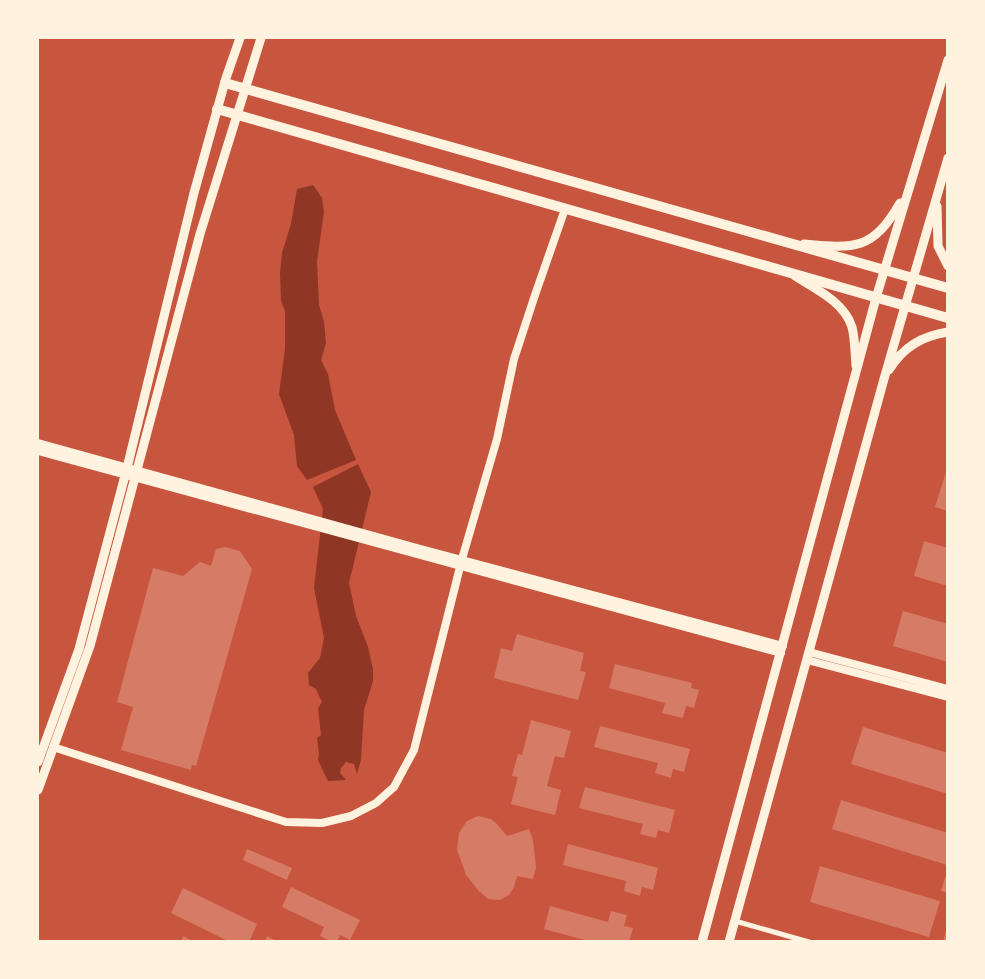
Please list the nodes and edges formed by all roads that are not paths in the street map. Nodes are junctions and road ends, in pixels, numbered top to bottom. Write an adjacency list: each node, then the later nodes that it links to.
1 (240, 38): 4 (main road)
2 (261, 38): 5 (main road)
3 (948, 60): 9 (main road)
4 (225, 83): 5 (main road); 6 (main road)
5 (245, 88): 7 (main road); 12 (main road)
6 (218, 109): 7 (main road); 26 (main road)
7 (237, 114): 11 (main road); 27 (main road)
8 (948, 158): 10 (main road)
9 (908, 188): 12 (main road); 14 (main road)
10 (937, 196): 13 (main road); 16 (main road)
11 (566, 209): 15 (main road); 28 (street)
12 (787, 242): 14 (main road)
13 (948, 266)
14 (884, 270): 16 (main road); 18 (main road)
15 (788, 272): 18 (main road); 22 (main road)
16 (913, 278): 17 (main road); 19 (main road)
17 (948, 288)
18 (876, 298): 19 (main road); 22 (main road)
19 (905, 306): 20 (main road); 23 (main road)
20 (948, 318)
21 (948, 332): 23 (main road)
22 (856, 372): 29 (main road)
23 (884, 379): 30 (main road)
24 (38, 443): 26 (street)
25 (38, 451): 26 (street)
26 (126, 472): 27 (street); 34 (main road)
27 (137, 474): 28 (street); 33 (main road)
28 (461, 563): 29 (street); 33 (street)
29 (782, 650): 37 (main road)
30 (808, 656): 31 (street); 32 (street); 36 (main road)
31 (948, 689)
32 (948, 697)
33 (53, 747): 35 (main road)
34 (38, 762)
35 (38, 790)
36 (735, 921): 38 (main road); 39 (street)
37 (702, 942)
38 (729, 942)
39 (809, 942)

